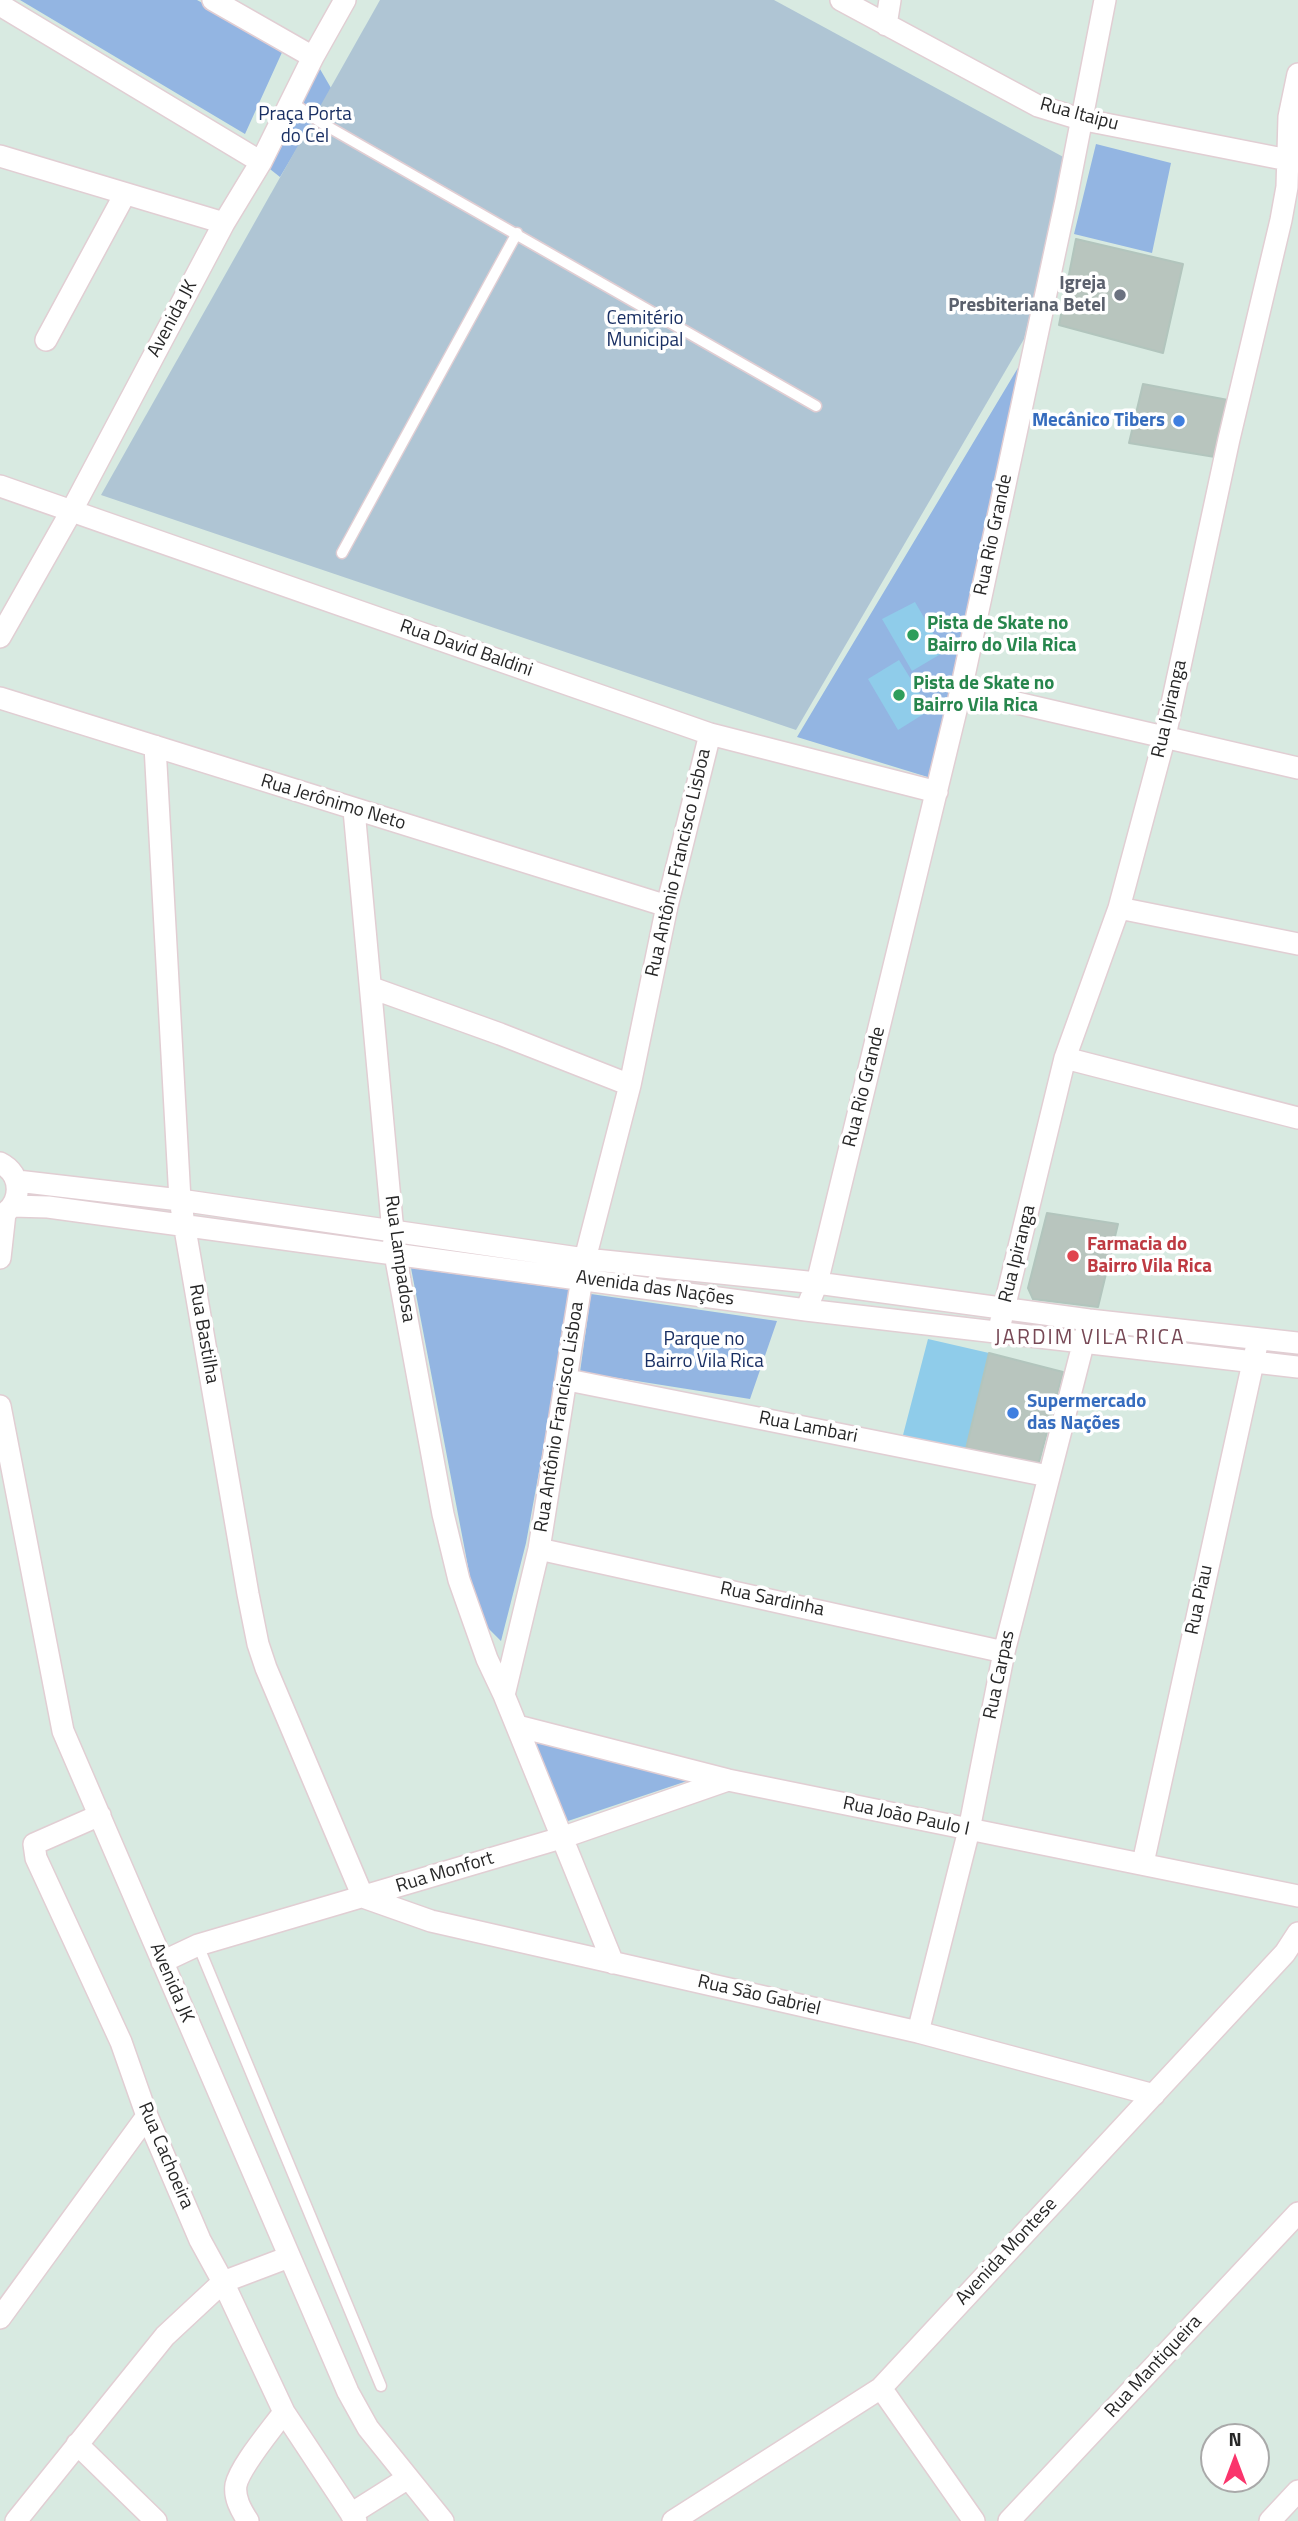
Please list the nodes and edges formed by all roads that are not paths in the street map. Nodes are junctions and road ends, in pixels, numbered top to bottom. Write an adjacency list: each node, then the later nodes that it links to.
1 (212, 0): 8 (street)
2 (345, 0): 8 (street, Avenida JK)
3 (841, 0): 7 (street, Rua Itaipu)
4 (891, 0): 7 (street)
5 (1105, 0): 11 (street, Rua Rio Grande)
6 (0, 5): 14 (street)
7 (886, 25): 11 (street, Rua Itaipu)
8 (313, 57): 10 (street, Avenida JK)
9 (1298, 74): 13 (street, Rua Ipiranga)
10 (291, 102): 14 (street, Avenida JK); 17 (lane)
11 (1080, 119): 13 (street, Rua Itaipu); 24 (street, Rua Rio Grande)
12 (0, 156): 15 (street)
13 (1293, 161): 27 (street, Rua Ipiranga)
14 (261, 162): 16 (street, Avenida JK)
15 (125, 194): 16 (street); 18 (street)
16 (224, 223): 21 (street, Avenida JK)
17 (517, 233): 19 (lane); 22 (lane)
18 (46, 340)
19 (816, 406)
20 (0, 486): 21 (street, Rua David Baldini)
21 (72, 510): 23 (street, Avenida JK); 26 (street, Rua David Baldini)
22 (342, 553)
23 (0, 637)
24 (961, 690): 27 (street); 30 (street, Rua Rio Grande)
25 (0, 698): 28 (street, Rua Jerônimo Neto)
26 (710, 734): 30 (street, Rua David Baldini); 32 (street, Rua Antônio Francisco Lisboa)
27 (1165, 736): 29 (street); 33 (street, Rua Ipiranga)
28 (155, 746): 31 (street, Rua Jerônimo Neto); 41 (street, Rua Bastilha)
29 (1298, 768)
30 (937, 792): 47 (street, Rua Rio Grande)
31 (354, 810): 32 (street, Rua Jerônimo Neto); 35 (street, Rua Lampadosa)
32 (667, 906): 37 (street, Rua Antônio Francisco Lisboa)
33 (1119, 908): 34 (street); 36 (street, Rua Ipiranga)
34 (1298, 944)
35 (372, 988): 37 (street); 44 (street, Rua Lampadosa)
36 (1065, 1058): 38 (street); 49 (street, Rua Ipiranga)
37 (630, 1085): 46 (street, Rua Antônio Francisco Lisboa)
38 (1298, 1118)
39 (0, 1163): 40 (street)
40 (17, 1181): 41 (street, Avenida das Nações); 42 (street)
41 (180, 1200): 43 (street, Rua Bastilha); 44 (street, Avenida das Nações)
42 (6, 1212): 43 (street, Avenida das Nações); 45 (street)
43 (184, 1226): 44 (street, Avenida das Nações); 71 (street, Rua Bastilha)
44 (394, 1243): 46 (street, Avenida das Nações); 63 (street, Rua Lampadosa)
45 (0, 1258)
46 (584, 1269): 47 (street, Avenida das Nações); 48 (street, Avenida das Nações); 57 (street, Rua Antônio Francisco Lisboa)
47 (817, 1283): 48 (street, Rua Rio Grande); 49 (street, Avenida das Nações)
48 (806, 1310): 51 (street, Avenida das Nações)
49 (1005, 1310): 50 (street, Avenida das Nações); 51 (street, Rua Ipiranga)
50 (1090, 1320): 52 (street, Avenida das Nações); 53 (street, Rua Carpas)
51 (998, 1333): 53 (street, Avenida das Nações)
52 (1259, 1337): 54 (street, Avenida das Nações); 55 (street, Rua Piau)
53 (1083, 1343): 55 (street, Avenida das Nações); 60 (street, Rua Carpas)
54 (1298, 1343)
55 (1252, 1361): 56 (street, Avenida das Nações); 69 (street, Rua Piau)
56 (1298, 1367)
57 (568, 1380): 60 (street, Rua Lambari); 61 (street, Rua Antônio Francisco Lisboa)
58 (0, 1406): 59 (street, Avenida JK)
59 (2, 1435): 66 (street, Avenida JK)
60 (1048, 1476): 62 (street, Rua Carpas)
61 (539, 1549): 62 (street, Rua Sardinha); 63 (street, Rua Antônio Francisco Lisboa)
62 (1004, 1652): 67 (street, Rua Carpas)
63 (504, 1695): 64 (street)
64 (517, 1726): 65 (street, Rua João Paulo I); 68 (street)
65 (728, 1780): 67 (street, Rua João Paulo I); 68 (street, Rua Monfort)
66 (100, 1815): 74 (street, Avenida JK); 78 (street, Rua Cachoeira)
67 (969, 1830): 69 (street, Rua João Paulo I); 76 (street, Rua Carpas)
68 (561, 1838): 71 (street, Rua Monfort); 75 (street)
69 (1143, 1863): 70 (street, Rua João Paulo I)
70 (1298, 1896)
71 (363, 1897): 73 (street, Rua Monfort); 75 (street, Rua São Gabriel)
72 (1298, 1933): 77 (street, Avenida Montese)
73 (198, 1945): 74 (street, Rua Monfort); 83 (lane)
74 (162, 1962): 80 (street, Avenida JK)
75 (613, 1963): 76 (street, Rua São Gabriel)
76 (918, 2032): 77 (street, Rua São Gabriel)
77 (1154, 2095): 84 (street, Avenida Montese)
78 (147, 2116): 81 (street, Rua Cachoeira); 82 (street)
79 (1298, 2213): 96 (street, Rua Mantiqueira)
80 (289, 2257): 81 (street); 87 (street, Avenida JK)
81 (223, 2282): 85 (street, Rua Cachoeira); 86 (street)
82 (0, 2318)
83 (381, 2386)
84 (881, 2388): 94 (street, Avenida Montese); 95 (street)
85 (284, 2412): 89 (street, Rua Cachoeira); 92 (street)
86 (77, 2444): 90 (street); 91 (street)
87 (408, 2478): 89 (street); 93 (street, Avenida JK)
88 (1298, 2491): 97 (street)
89 (353, 2518)
90 (16, 2521)
91 (156, 2521)
92 (248, 2521)
93 (443, 2521)
94 (673, 2521)
95 (974, 2521)
96 (1009, 2521)
97 (1270, 2521)

